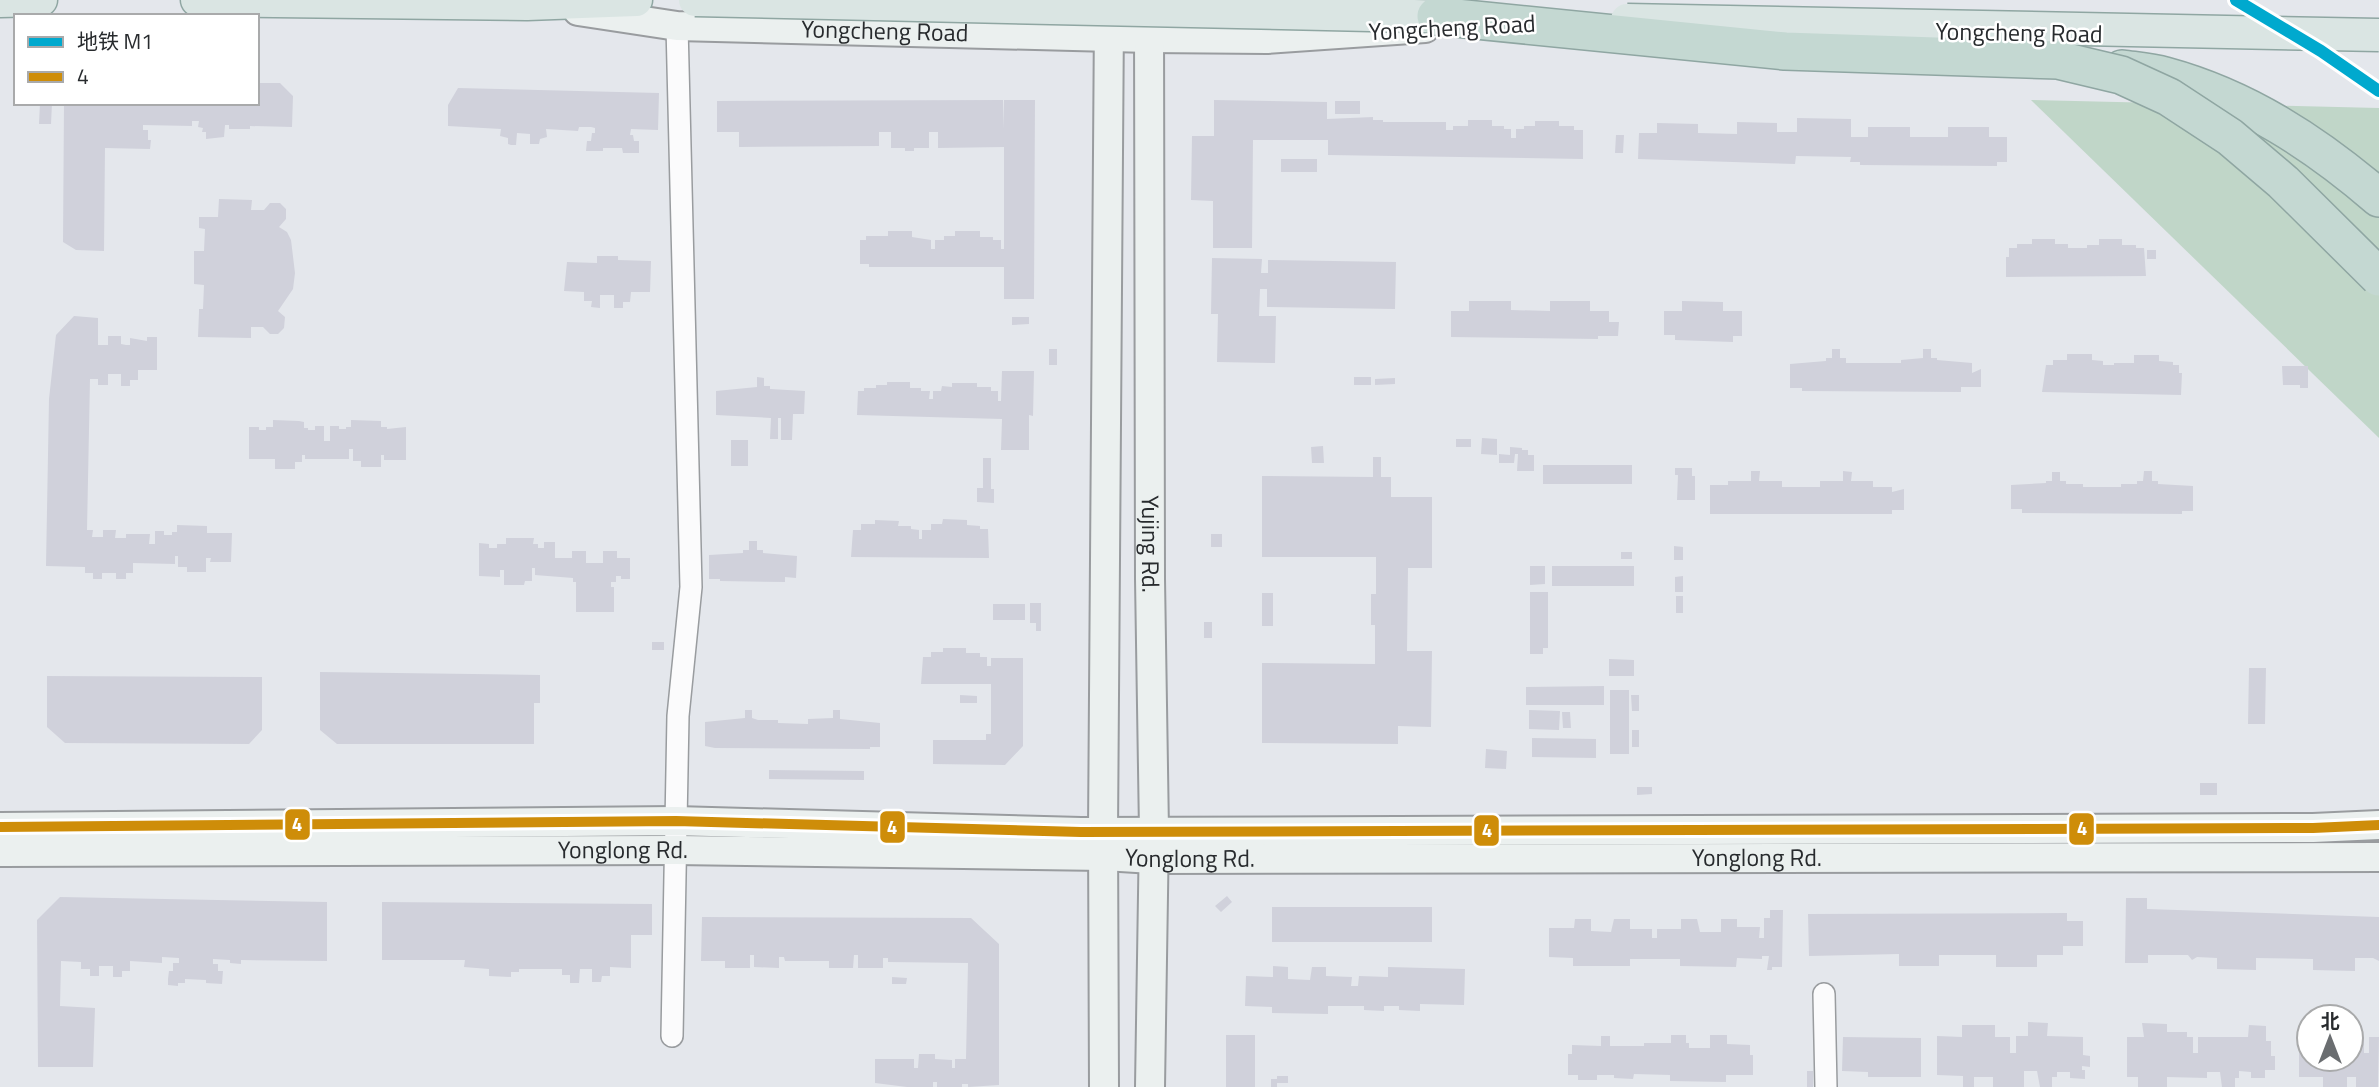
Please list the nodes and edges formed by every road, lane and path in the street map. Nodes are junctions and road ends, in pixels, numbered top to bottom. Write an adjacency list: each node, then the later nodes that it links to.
1 (41, 0): 7 (main road)
2 (197, 0): 8 (main road, Yongcheng Road)
3 (636, 0): 8 (main road, Yongcheng Road)
4 (695, 0): 9 (main road, bridge)
5 (1108, 0): 11 (street, Yujing Rd.)
6 (1149, 0): 13 (street, Yujing Rd.)
7 (0, 1)
8 (527, 4): 10 (street, Yongcheng Road)
9 (1436, 16): 12 (main road, bridge); 14 (highway, bridge)
10 (677, 26): 11 (street, Yongcheng Road); 17 (street)
11 (1109, 36): 13 (street, Yongcheng Road); 21 (street, Yujing Rd.)
12 (2379, 37): 13 (street, Yongcheng Road)
13 (1149, 38): 20 (street, Yujing Rd.)
14 (2058, 61): 15 (highway, bridge); 16 (highway, bridge)
15 (2379, 198)
16 (2379, 277)
17 (676, 821): 19 (street, Yonglong Rd.); 21 (street, Yonglong Rd.); 22 (street)
18 (2379, 825): 20 (street, Yonglong Rd.)
19 (0, 827)
20 (1154, 831): 21 (street, Yonglong Rd.); 25 (street, Yujing Rd.)
21 (1104, 844): 22 (street, Yonglong Rd.); 25 (street, Yonglong Rd.); 28 (street, Yujing Rd.)
22 (675, 850): 23 (street, Yonglong Rd.); 27 (street)
23 (0, 852)
24 (2379, 857): 25 (street, Yonglong Rd.)
25 (1153, 859): 29 (street, Yujing Rd.)
26 (1824, 994): 30 (street)
27 (672, 1036)
28 (1104, 1087)
29 (1150, 1087)
30 (1826, 1087)

